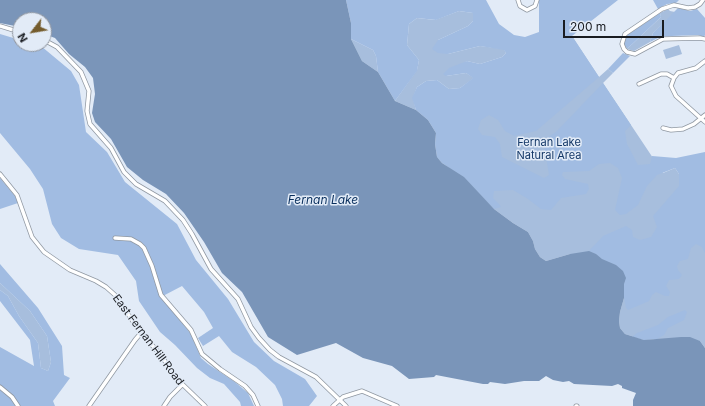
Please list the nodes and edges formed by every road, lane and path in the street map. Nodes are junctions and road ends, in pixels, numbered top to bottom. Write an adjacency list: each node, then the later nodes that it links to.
1 (518, 0): 2 (street)
2 (537, 0)
3 (703, 0): 6 (street)
4 (0, 26): 5 (street)
5 (12, 30)
6 (705, 39)
7 (52, 44): 20 (street)
8 (705, 61): 9 (street)
9 (674, 78): 10 (street); 12 (street)
10 (639, 84)
11 (705, 115): 12 (street)
12 (700, 118): 13 (street); 14 (street)
13 (705, 122)
14 (663, 128)
15 (0, 174): 17 (street, East Fernan Hill Road)
16 (115, 238): 25 (street)
17 (141, 333): 18 (street, East Fernan Hill Road); 22 (street)
18 (182, 385): 23 (street); 24 (street, East Fernan Hill Road)
19 (0, 387): 21 (street)
20 (339, 399): 26 (street); 27 (street); 28 (street)
21 (18, 406)
22 (89, 406)
23 (164, 406)
24 (205, 406)
25 (258, 406)
26 (333, 406)
27 (346, 406)
28 (397, 406)

